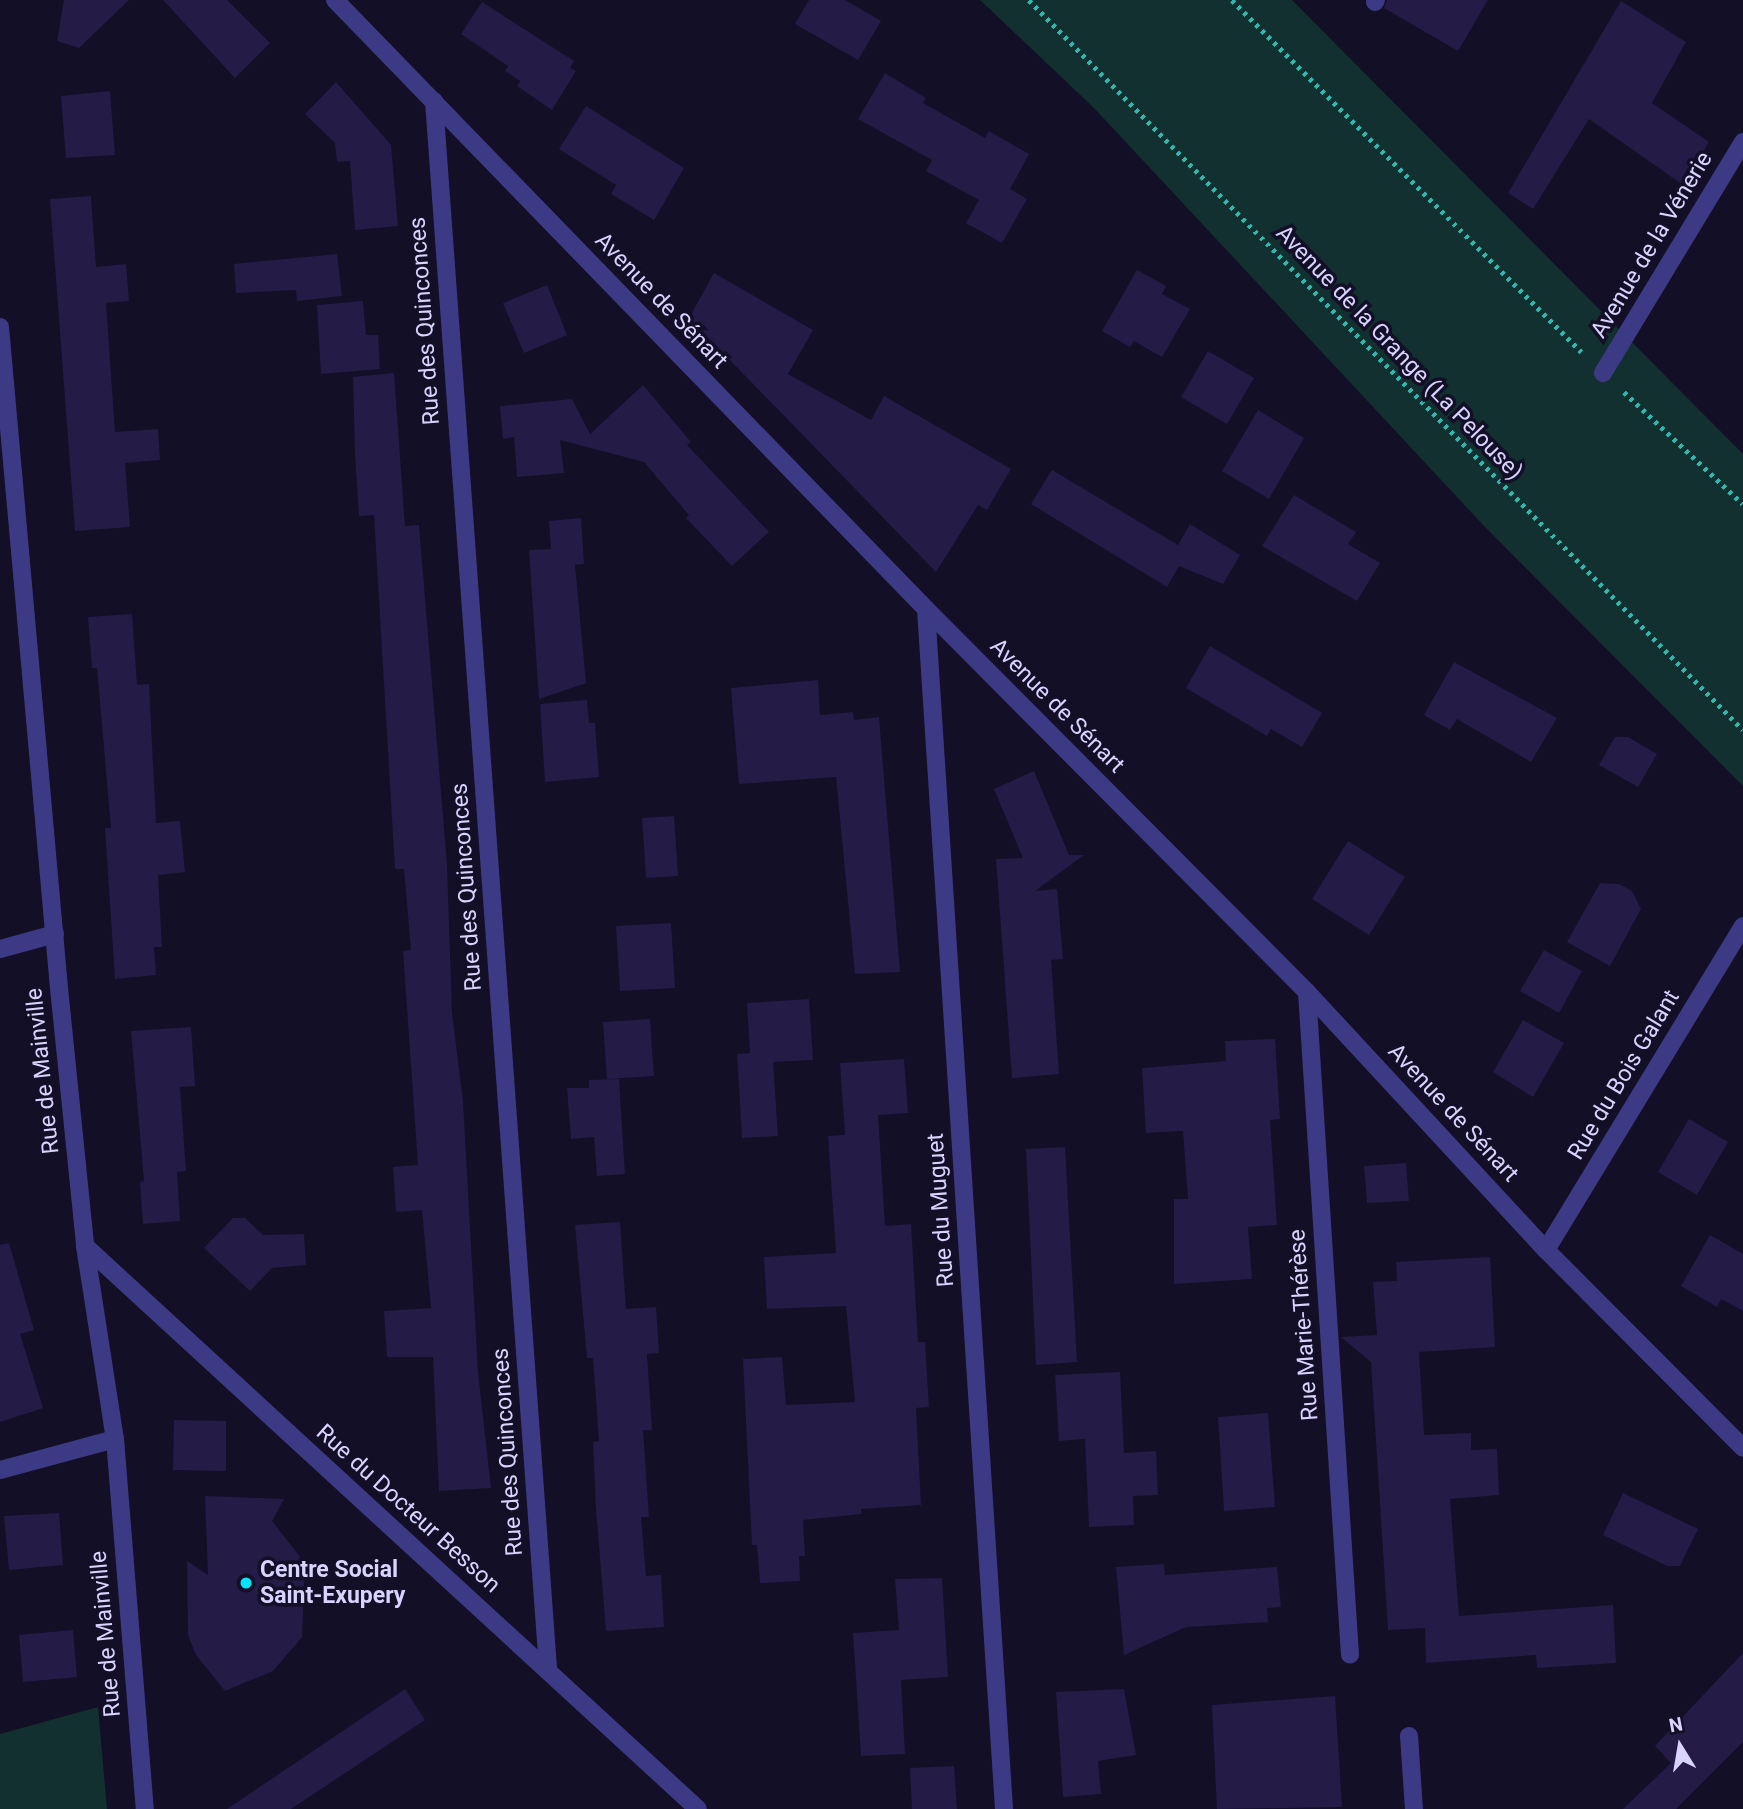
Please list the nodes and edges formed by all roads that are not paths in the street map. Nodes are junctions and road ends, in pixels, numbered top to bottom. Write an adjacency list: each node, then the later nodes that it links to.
1 (335, 0): 2 (street, Avenue de Sénart)
2 (434, 101): 7 (street, Avenue de Sénart); 18 (street, Rue des Quinconces)
3 (1743, 142): 5 (street, Avenue de la Vénerie)
4 (0, 327): 6 (street, Rue de Mainville)
5 (1603, 373)
6 (4, 429): 9 (street, Rue de Mainville)
7 (926, 608): 11 (street, Avenue de Sénart); 22 (street, Rue du Muguet)
8 (1743, 926): 13 (street, Rue du Bois Galant)
9 (55, 934): 10 (street); 12 (street, Rue de Mainville)
10 (0, 949)
11 (1307, 992): 13 (street, Avenue de Sénart); 17 (street, Rue Marie-Thérèse)
12 (85, 1246): 14 (street, Rue de Mainville); 18 (street, Rue du Docteur Besson)
13 (1546, 1250): 15 (street, Avenue de Sénart)
14 (114, 1439): 16 (street); 20 (street, Rue de Mainville)
15 (1743, 1448)
16 (0, 1470)
17 (1350, 1655)
18 (548, 1669): 21 (street, Rue du Docteur Besson)
19 (1409, 1736): 23 (street)
20 (145, 1809)
21 (698, 1809)
22 (1004, 1809)
23 (1414, 1809)

